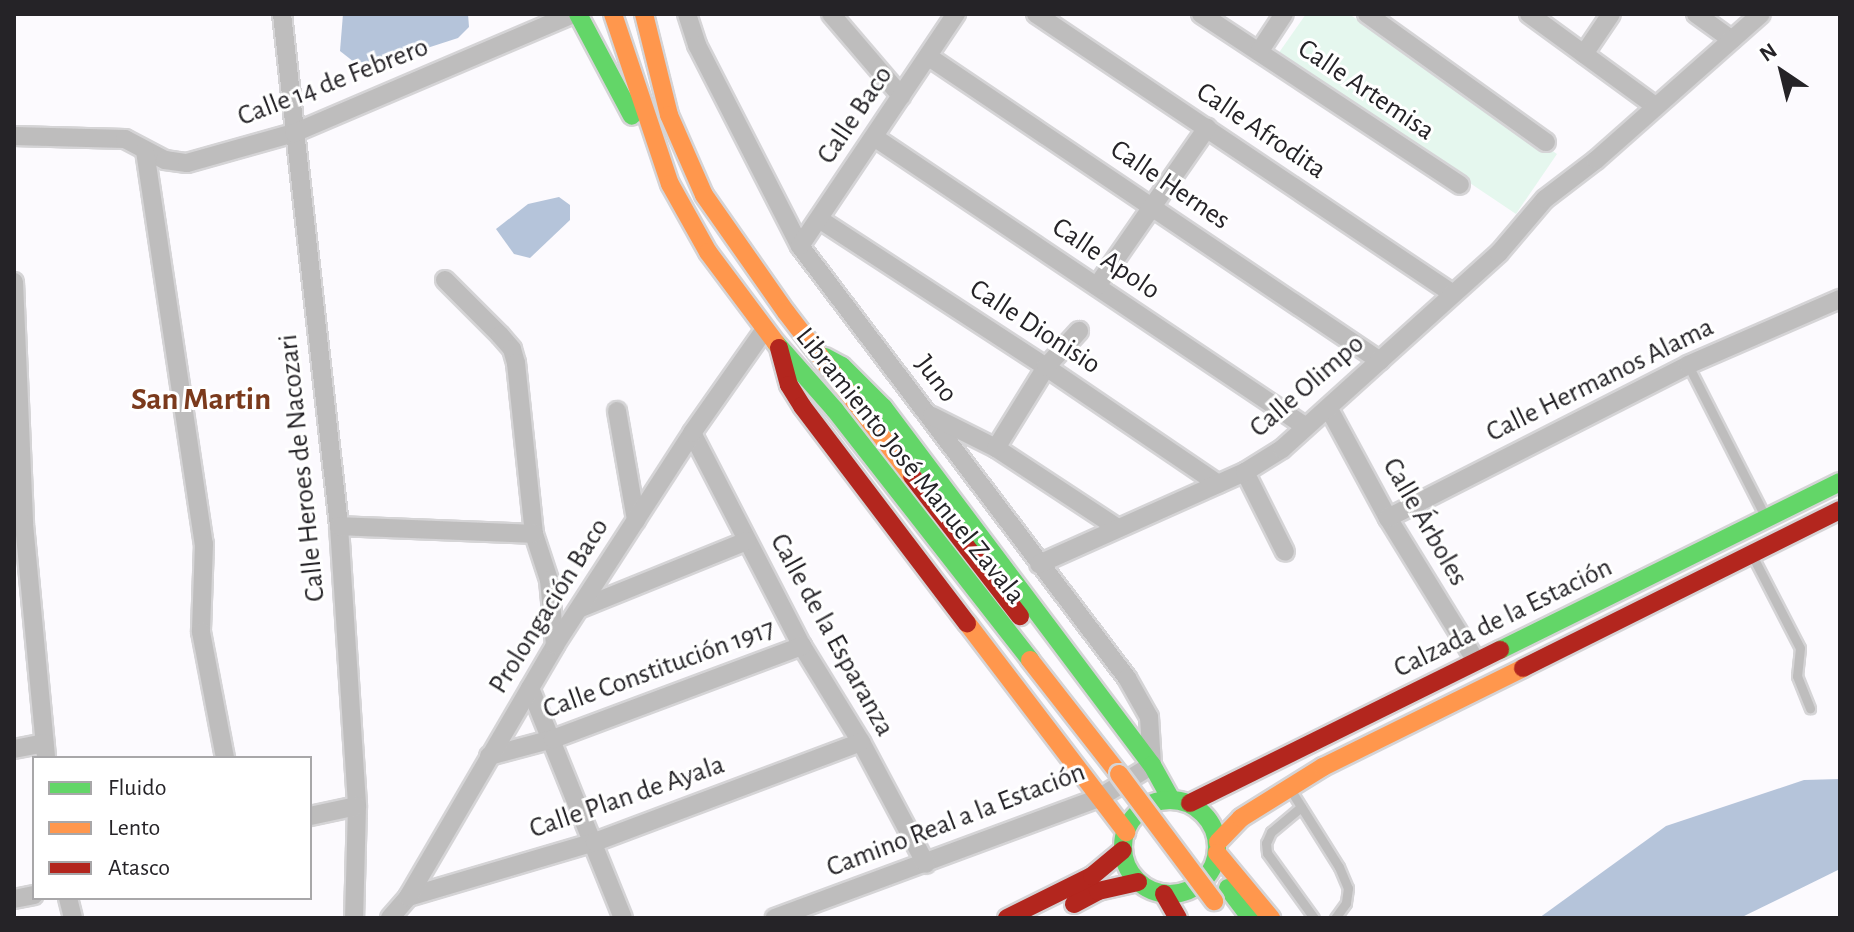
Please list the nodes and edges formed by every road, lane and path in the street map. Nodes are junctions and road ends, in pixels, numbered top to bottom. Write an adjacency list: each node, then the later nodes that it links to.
1 (282, 14): 23 (street, Calle Heroes de Nacozari)
2 (576, 14): 23 (street, Calle 14 de Febrero); 28 (main road)
3 (613, 14): 28 (main road, Libramiento José Manuel Zavala)
4 (644, 14): 41 (main road, Libramiento José Manuel Zavala)
5 (687, 14): 32 (street, Juno)
6 (831, 14): 20 (street)
7 (956, 14): 19 (street, Calle Baco)
8 (1036, 14): 22 (street, Calle Afrodita)
9 (1201, 14): 17 (street, Calle Artemisa)
10 (1284, 14): 17 (street)
11 (1367, 14): 26 (street)
12 (1529, 14): 18 (street)
13 (1611, 14): 18 (street)
14 (1696, 14): 16 (street)
15 (1761, 14): 16 (street)
16 (1732, 40): 21 (street)
17 (1259, 52): 29 (street, Calle Artemisa)
18 (1584, 54): 21 (street)
19 (929, 57): 20 (street, Calle Baco); 30 (street, Calle Hernes)
20 (901, 96): 25 (street, Calle Baco)
21 (1655, 106): 36 (street, Calle Olimpo)
22 (1207, 128): 30 (street); 36 (street, Calle Afrodita)
23 (294, 133): 27 (street, Calle 14 de Febrero); 60 (street, Calle Heroes de Nacozari)
24 (14, 136): 27 (street, Calle 14 de Febrero)
25 (874, 137): 31 (street, Calle Baco); 35 (street, Calle Apolo)
26 (1546, 142)
27 (145, 151): 77 (street)
28 (670, 184): 38 (main road, Libramiento José Manuel Zavala)
29 (1460, 185)
30 (1152, 207): 35 (street); 43 (street, Calle Hernes)
31 (819, 219): 32 (street, Calle Baco); 45 (street, Calle Dionisio)
32 (800, 246): 48 (street, Juno)
33 (445, 280): 62 (street)
34 (14, 282): 42 (street)
35 (1097, 286): 49 (street, Calle Apolo)
36 (1453, 294): 43 (street, Calle Olimpo)
37 (1840, 299): 44 (street, Calle Hermanos Alama)
38 (765, 329): 40 (main road, Libramiento José Manuel Zavala); 50 (street, Prolongación Baco)
39 (1079, 331): 45 (street)
40 (779, 348): 80 (main road, Libramiento José Manuel Zavala); 82 (main road)
41 (820, 355): 79 (main road); 80 (main road, Libramiento José Manuel Zavala)
42 (15, 360): 59 (street)
43 (1380, 361): 46 (street, Calle Olimpo)
44 (1688, 365): 56 (street, Calle Hermanos Alama); 57 (lane)
45 (1046, 367): 51 (street); 54 (street, Calle Dionisio)
46 (1329, 409): 49 (street, Calle Olimpo); 56 (street, Calle Árboles)
47 (617, 411): 58 (street)
48 (928, 414): 51 (street); 66 (street, Juno)
49 (1306, 427): 52 (street, Calle Olimpo)
50 (692, 433): 58 (street, Prolongación Baco); 63 (street, Calle de la Esparanza)
51 (996, 448): 61 (street)
52 (1245, 472): 54 (street, Calle Olimpo); 64 (street)
53 (1840, 482): 57 (main road, Calzada de la Estación)
54 (1218, 484): 61 (street, Calle Olimpo)
55 (1840, 510): 65 (main road, Calzada de la Estación)
56 (1388, 518): 70 (street, Calle Árboles)
57 (1767, 519): 70 (main road, Calzada de la Estación)
58 (636, 520): 67 (street, Prolongación Baco)
59 (19, 525): 76 (street)
60 (339, 526): 62 (street); 85 (street, Calle Heroes de Nacozari)
61 (1118, 528): 66 (street, Calle Olimpo)
62 (534, 534): 68 (street)
63 (747, 541): 67 (street); 69 (street, Calle de la Esparanza)
64 (1285, 552)
65 (1751, 554): 72 (lane); 81 (main road, Calzada de la Estación)
66 (1039, 564): 79 (street, Juno)
67 (581, 608): 68 (street, Prolongación Baco)
68 (555, 645): 71 (street, Prolongación Baco)
69 (802, 646): 73 (street, Calle Constitución 1917); 74 (street, Calle de la Esparanza)
70 (1476, 661): 84 (main road, Calzada de la Estación)
71 (530, 688): 73 (street); 78 (street, Prolongación Baco)
72 (1810, 709)
73 (553, 739): 78 (street, Calle Constitución 1917); 89 (street)
74 (861, 742): 89 (street, Calle Plan de Ayala); 91 (street, Calle de la Esparanza)
75 (14, 749): 76 (street)
76 (45, 750)
77 (225, 756)
78 (489, 756): 94 (street, Prolongación Baco)
79 (1152, 765): 82 (street, Camino Real a la Estación); 83 (main road)
80 (1125, 769): 102 (main road, Libramiento José Manuel Zavala, bridge); 103 (main road, Libramiento José Manuel Zavala)
81 (1289, 788): 86 (lane); 90 (main road, Calzada de la Estación)
82 (1099, 798): 88 (main road); 91 (street, Camino Real a la Estación)
83 (1171, 799): 84 (main road); 88 (main road)
84 (1190, 803): 90 (main road)
85 (357, 806): 87 (street); 95 (street, Calle Heroes de Nacozari)
86 (1301, 807): 105 (lane); 106 (lane)
87 (312, 816)
88 (1124, 841): 92 (main road); 99 (main road)
89 (595, 842): 94 (street, Calle Plan de Ayala); 97 (street)
90 (1218, 848): 93 (main road); 104 (main road)
91 (926, 864): 98 (street, Camino Real a la Estación)
92 (1138, 882): 93 (main road); 100 (main road)
93 (1164, 894): 101 (main road)
94 (408, 897): 96 (street, Prolongación Baco)
95 (354, 918)
96 (390, 918)
97 (623, 918)
98 (775, 918)
99 (1007, 918)
100 (1045, 918)
101 (1178, 918)
102 (1226, 918)
103 (1251, 918)
104 (1271, 918)
105 (1314, 918)
106 (1335, 918)

